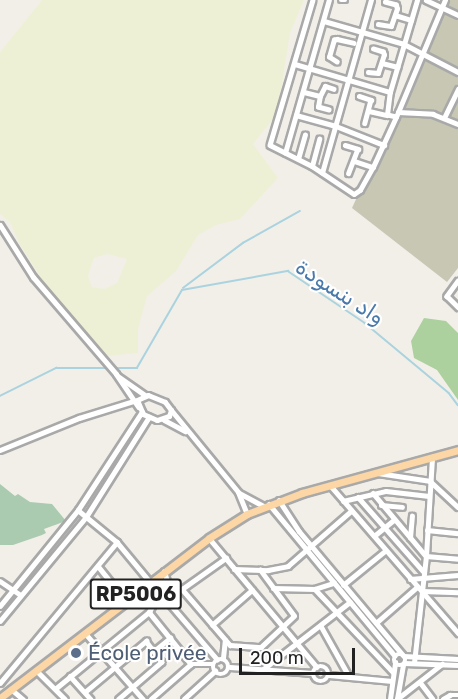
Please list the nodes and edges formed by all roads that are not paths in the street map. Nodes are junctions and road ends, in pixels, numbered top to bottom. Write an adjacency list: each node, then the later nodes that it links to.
1 (313, 0): 23 (street)
2 (329, 0): 12 (street)
3 (371, 0): 14 (street)
4 (417, 0): 11 (street)
5 (426, 0): 8 (street)
6 (445, 0): 8 (street)
7 (385, 2): 9 (street)
8 (442, 7): 10 (street); 20 (street)
9 (395, 15): 11 (street); 13 (street)
10 (458, 15)
11 (411, 20): 16 (street)
12 (324, 21): 14 (street); 17 (street)
13 (378, 24)
14 (362, 31): 16 (street); 28 (street)
15 (354, 43): 18 (street)
16 (404, 44): 20 (street); 24 (street)
17 (317, 45): 18 (street); 25 (street)
18 (331, 48): 21 (street)
19 (373, 49): 22 (street)
20 (422, 53): 27 (street); 39 (street)
21 (337, 62)
22 (382, 63): 24 (street); 26 (street)
23 (295, 64): 25 (street); 48 (street)
24 (398, 67): 32 (street)
25 (311, 69): 28 (street); 31 (street)
26 (368, 72)
27 (458, 72)
28 (349, 80): 32 (street); 43 (street)
29 (334, 89): 33 (street)
30 (458, 89): 40 (street)
31 (304, 92): 33 (street); 37 (street)
32 (390, 92): 38 (street)
33 (320, 96): 35 (street)
34 (359, 96): 36 (street)
35 (329, 110)
36 (369, 111): 38 (street); 41 (street)
37 (296, 115): 43 (street); 48 (street)
38 (387, 115): 39 (street)
39 (397, 115): 40 (street); 47 (street)
40 (444, 118): 42 (street)
41 (365, 123)
42 (458, 124)
43 (336, 126): 47 (street); 53 (street)
44 (305, 135): 49 (street)
45 (319, 139): 51 (street)
46 (345, 145): 50 (street)
47 (384, 145): 52 (street)
48 (285, 153): 49 (street)
49 (298, 159): 51 (street)
50 (354, 161): 52 (street); 54 (street)
51 (312, 166): 53 (street)
52 (373, 167): 53 (street)
53 (322, 173)
54 (349, 173)
55 (0, 225): 58 (street)
56 (458, 281): 57 (street)
57 (458, 307)
58 (114, 371): 59 (street); 60 (street)
59 (145, 395): 61 (street); 62 (street)
60 (134, 400): 61 (street); 66 (street)
61 (140, 410): 63 (street); 82 (street)
62 (171, 410): 64 (street); 65 (street)
63 (149, 417): 64 (street); 86 (street)
64 (162, 419): 65 (street)
65 (186, 432): 72 (street)
66 (0, 450)
67 (458, 450): 68 (main road, RP5006)
68 (432, 457): 69 (main road, RP5006); 70 (street)
69 (374, 473): 70 (street); 71 (main road, RP5006)
70 (430, 481): 74 (street); 81 (street)
71 (330, 485): 76 (main road, RP5006); 77 (street)
72 (238, 492): 78 (street); 84 (street)
73 (373, 493): 74 (street); 75 (street); 79 (street)
74 (429, 496): 89 (street)
75 (358, 497): 77 (street); 88 (street)
76 (279, 500): 78 (main road, RP5006); 95 (street)
77 (343, 501): 83 (street)
78 (266, 505): 84 (main road, RP5006); 96 (street)
79 (381, 505): 80 (street); 87 (street)
80 (402, 507)
81 (458, 507)
82 (78, 510): 86 (street); 114 (street)
83 (351, 511): 91 (street); 95 (street)
84 (248, 514): 92 (main road, RP5006)
85 (412, 516): 93 (street)
86 (86, 517): 94 (street); 122 (street)
87 (394, 520): 88 (street); 93 (street)
88 (385, 528): 91 (street); 104 (street)
89 (427, 530): 90 (street); 98 (street)
90 (458, 533)
91 (374, 537): 97 (street)
92 (209, 538): 99 (street); 105 (main road, RP5006)
93 (410, 538): 98 (street)
94 (117, 542): 101 (street); 111 (street)
95 (311, 546): 96 (street); 112 (street)
96 (306, 550): 103 (street); 110 (street)
97 (386, 551): 108 (street); 112 (street)
98 (426, 556): 100 (street); 104 (street)
99 (226, 558): 102 (street); 115 (street)
100 (458, 559)
101 (98, 566): 124 (street); 168 (street)
102 (234, 568): 103 (street); 119 (street)
103 (260, 570): 113 (street)
104 (423, 571): 107 (street)
105 (164, 572): 111 (main road, RP5006); 123 (street)
106 (458, 575): 107 (street)
107 (423, 577): 108 (street); 120 (street)
108 (410, 579): 120 (street)
109 (0, 580): 114 (street)
110 (334, 582): 116 (street); 117 (street)
111 (151, 583): 118 (main road, RP5006)
112 (344, 584): 117 (street); 132 (street)
113 (273, 588): 116 (street); 136 (street)
114 (15, 589): 122 (street); 127 (street)
115 (182, 589): 123 (street); 133 (street)
116 (315, 589): 129 (street)
117 (339, 589): 126 (street)
118 (141, 590): 124 (main road, RP5006); 125 (street)
119 (252, 590): 133 (street); 136 (street)
120 (420, 590): 121 (street); 132 (street); 135 (street); 146 (street)
121 (458, 592)
122 (21, 595): 131 (street)
123 (166, 595): 125 (street); 149 (street)
124 (126, 601): 138 (main road, RP5006)
125 (155, 601): 128 (street)
126 (351, 602): 129 (street); 137 (street)
127 (0, 606)
128 (149, 612): 140 (street); 143 (street)
129 (338, 613): 134 (street); 161 (street)
130 (458, 620): 135 (street)
131 (0, 621)
132 (377, 622): 137 (street); 145 (street)
133 (212, 625): 141 (street)
134 (321, 626): 142 (street); 165 (street)
135 (452, 626): 139 (street)
136 (284, 627): 141 (street); 142 (street)
137 (372, 627): 147 (street)
138 (84, 633): 143 (street); 158 (main road, RP5006)
139 (458, 633)
140 (170, 638): 144 (street); 151 (street)
141 (225, 639): 149 (street)
142 (298, 644): 157 (street); 159 (street)
143 (100, 651): 155 (street); 164 (street)
144 (154, 651): 155 (street); 169 (street)
145 (403, 655): 146 (street); 147 (street); 152 (street)
146 (415, 657): 148 (street); 150 (street)
147 (395, 659): 152 (street); 161 (street)
148 (458, 659)
149 (218, 661): 151 (street); 156 (street); 160 (street)
150 (414, 663): 152 (street); 153 (street)
151 (191, 664): 180 (street)
152 (404, 664): 183 (street)
153 (442, 664): 154 (street); 167 (street)
154 (458, 665)
155 (114, 667): 169 (street); 172 (street)
156 (230, 667): 159 (street); 160 (street)
157 (317, 667): 162 (street); 163 (street)
158 (36, 670): 170 (main road, RP5006); 171 (street)
159 (262, 670): 162 (street)
160 (214, 671): 181 (street)
161 (393, 672): 166 (street)
162 (313, 673): 163 (street)
163 (329, 675): 165 (street)
164 (70, 676): 171 (street); 172 (street)
165 (349, 676): 166 (street)
166 (392, 681): 182 (street)
167 (420, 682): 183 (street); 184 (street)
168 (0, 683)
169 (133, 687): 178 (street); 179 (street)
170 (11, 689): 174 (main road, RP5006); 175 (street)
171 (56, 689): 176 (street)
172 (85, 692): 177 (street)
173 (455, 696): 185 (street)
174 (0, 698)
175 (23, 699)
176 (65, 699)
177 (91, 699)
178 (119, 699)
179 (143, 699)
180 (151, 699)
181 (184, 699)
182 (390, 699)
183 (397, 699)
184 (433, 699)
185 (443, 699)

